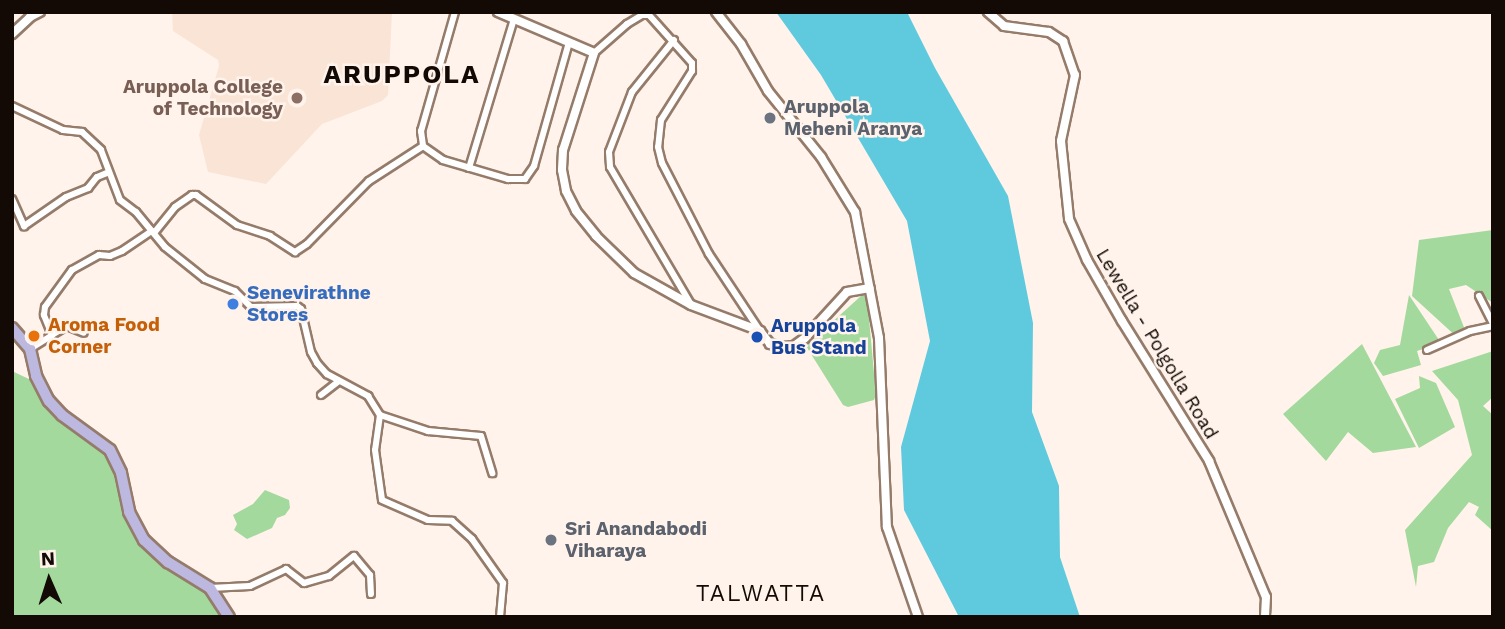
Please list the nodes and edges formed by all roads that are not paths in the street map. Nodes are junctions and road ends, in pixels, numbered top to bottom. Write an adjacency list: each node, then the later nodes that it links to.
1 (40, 12): 7 (street)
2 (455, 12): 14 (street)
3 (498, 12): 8 (street)
4 (716, 12): 19 (street)
5 (989, 12): 38 (street, Lewella - Polgolla Road)
6 (641, 13): 10 (street); 12 (street)
7 (27, 15): 9 (street)
8 (514, 19): 11 (street); 15 (street)
9 (12, 34)
10 (674, 40): 21 (street); 24 (street)
11 (569, 42): 12 (street); 15 (street)
12 (594, 53): 21 (street)
13 (12, 106): 16 (street)
14 (423, 146): 15 (street); 18 (street)
15 (469, 168)
16 (107, 173): 17 (street); 18 (street)
17 (12, 199)
18 (153, 232): 26 (street); 29 (street)
19 (870, 288): 24 (street); 37 (street)
20 (1479, 296): 22 (street)
21 (691, 305): 24 (street)
22 (1493, 325): 28 (street)
23 (12, 328): 27 (main road)
24 (760, 331)
25 (84, 333): 26 (street)
26 (52, 335): 27 (street)
27 (30, 349): 33 (main road)
28 (1427, 350)
29 (339, 381): 30 (street); 31 (street)
30 (321, 394)
31 (380, 415): 32 (street); 36 (street)
32 (492, 473)
33 (210, 588): 34 (street); 35 (main road)
34 (370, 594)
35 (229, 617)
36 (500, 617)
37 (918, 617)
38 (1265, 617)

